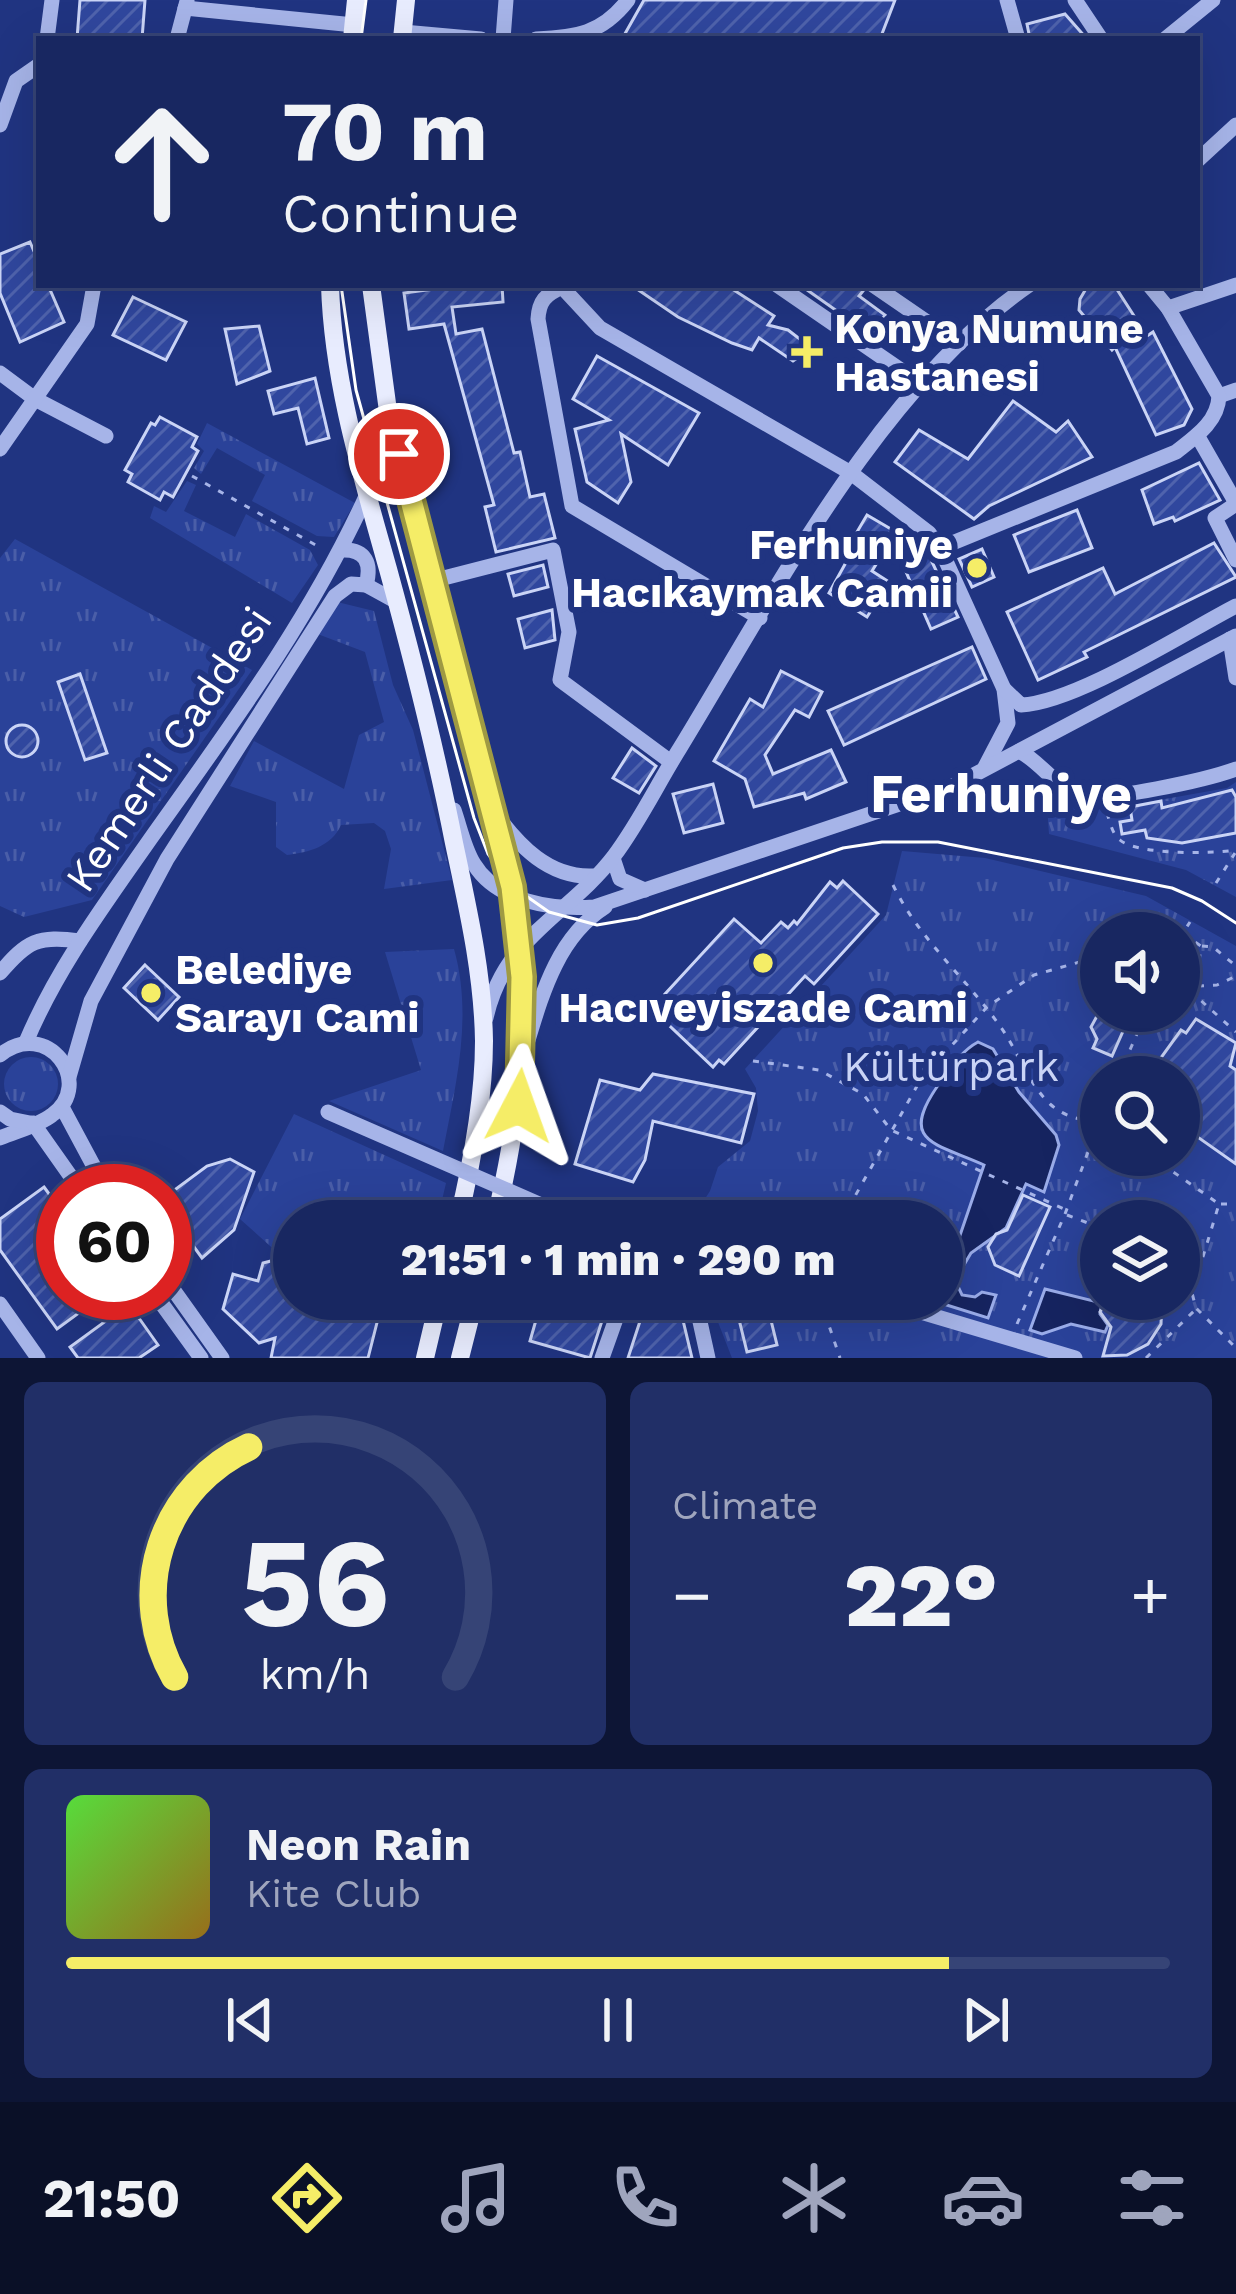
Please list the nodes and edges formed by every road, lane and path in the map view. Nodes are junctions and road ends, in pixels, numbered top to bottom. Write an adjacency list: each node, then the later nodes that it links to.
1 (52, 0): 11 (street)
2 (356, 0): 10 (main road)
3 (406, 0): 13 (main road)
4 (506, 0): 14 (street)
5 (628, 0): 15 (street)
6 (1007, 0): 16 (street)
7 (1075, 0): 17 (street)
8 (1213, 0): 18 (street)
9 (187, 4): 10 (street); 12 (street)
10 (353, 32)
11 (47, 36)
12 (178, 36)
13 (403, 36)
14 (502, 36)
15 (582, 36)
16 (1017, 36)
17 (1099, 36)
18 (1169, 36)
19 (36, 67): 20 (street)
20 (0, 125)
21 (1236, 125): 22 (street)
22 (1200, 158)
23 (1236, 285): 33 (street)
24 (93, 288): 39 (street)
25 (330, 288): 45 (main road)
26 (371, 288): 50 (main road)
27 (557, 288): 54 (street)
28 (563, 288): 43 (street)
29 (781, 288): 36 (street)
30 (876, 288): 34 (street)
31 (1025, 288): 34 (street)
32 (1151, 288): 33 (street)
33 (1168, 308): 37 (street)
34 (959, 344): 36 (street)
35 (0, 373): 39 (street)
36 (921, 385): 43 (street)
37 (1215, 389): 38 (street); 40 (street)
38 (1236, 390)
39 (35, 398): 41 (street); 42 (street)
40 (1197, 435): 46 (street); 47 (street)
41 (106, 436)
42 (0, 443)
43 (851, 473): 47 (street); 54 (street)
44 (192, 476): 48 (path)
45 (367, 494): 48 (street, Kemerli Caddesi); 52 (main road)
46 (1236, 503): 49 (street)
47 (940, 548): 57 (street)
48 (340, 553): 51 (street); 76 (street, Kemerli Caddesi)
49 (1236, 560)
50 (432, 581): 60 (street); 66 (main road)
51 (366, 585): 52 (street); 93 (street, Kemerli Caddesi)
52 (397, 602): 64 (main road)
53 (1236, 606): 57 (street)
54 (760, 618): 60 (street)
55 (1233, 638): 56 (street); 58 (street)
56 (1236, 678)
57 (1004, 689): 63 (street)
58 (1047, 737): 59 (street); 61 (street)
59 (1019, 751): 61 (street); 63 (street)
60 (671, 762): 68 (street)
61 (1042, 767): 65 (street)
62 (1236, 769): 65 (street)
63 (982, 771): 72 (street)
64 (444, 779): 73 (street); 88 (main road)
65 (1103, 796): 67 (path)
66 (494, 811): 69 (street); 73 (main road)
67 (1236, 851): 70 (path)
68 (613, 858): 69 (street); 72 (street)
69 (593, 876): 75 (street)
70 (1216, 884)
71 (893, 885): 86 (path)
72 (646, 890): 74 (street)
73 (513, 896): 75 (street); 77 (main road)
74 (613, 903): 75 (street); 91 (street)
75 (559, 908): 77 (street)
76 (80, 941): 82 (street); 89 (street, Kemerli Caddesi)
77 (519, 946): 88 (street); 91 (main road)
78 (1201, 946): 79 (path); 81 (path)
79 (1200, 954)
80 (1080, 962): 86 (path)
81 (1236, 966)
82 (0, 973)
83 (1236, 976): 84 (path)
84 (1200, 986)
85 (1200, 1000): 87 (path)
86 (987, 1007): 97 (path); 99 (path)
87 (1236, 1032)
88 (484, 1039): 105 (main road)
89 (26, 1042): 90 (street); 93 (street)
90 (0, 1055)
91 (523, 1056): 106 (main road)
92 (753, 1060): 99 (path)
93 (69, 1077): 94 (street, Kemerli Caddesi)
94 (62, 1107): 98 (street); 102 (street)
95 (0, 1112): 98 (street)
96 (328, 1112): 107 (street, bridge)
97 (1080, 1121)
98 (33, 1123): 100 (street); 101 (street)
99 (891, 1130): 108 (path); 111 (path)
100 (0, 1138)
101 (62, 1164)
102 (93, 1164)
103 (1080, 1174): 111 (path)
104 (1179, 1176): 109 (path)
105 (463, 1200)
106 (499, 1200)
107 (530, 1200)
108 (853, 1200)
109 (1219, 1204): 110 (path); 113 (path)
110 (1236, 1204)
111 (1066, 1212): 112 (path); 126 (path)
112 (1080, 1218)
113 (1201, 1265): 114 (path)
114 (1200, 1268)
115 (0, 1304): 128 (street)
116 (1200, 1312): 127 (path)
117 (192, 1316): 130 (street)
118 (174, 1320): 129 (street)
119 (435, 1320): 131 (main road)
120 (470, 1320): 132 (main road)
121 (616, 1320): 133 (street)
122 (700, 1320): 134 (street)
123 (827, 1320): 135 (path)
124 (943, 1320): 126 (street)
125 (1184, 1320): 137 (path)
126 (1009, 1341): 136 (street)
127 (1236, 1348)
128 (38, 1358)
129 (201, 1358)
130 (222, 1358)
131 (425, 1358)
132 (460, 1358)
133 (602, 1358)
134 (708, 1358)
135 (840, 1358)
136 (1075, 1358)
137 (1146, 1358)

